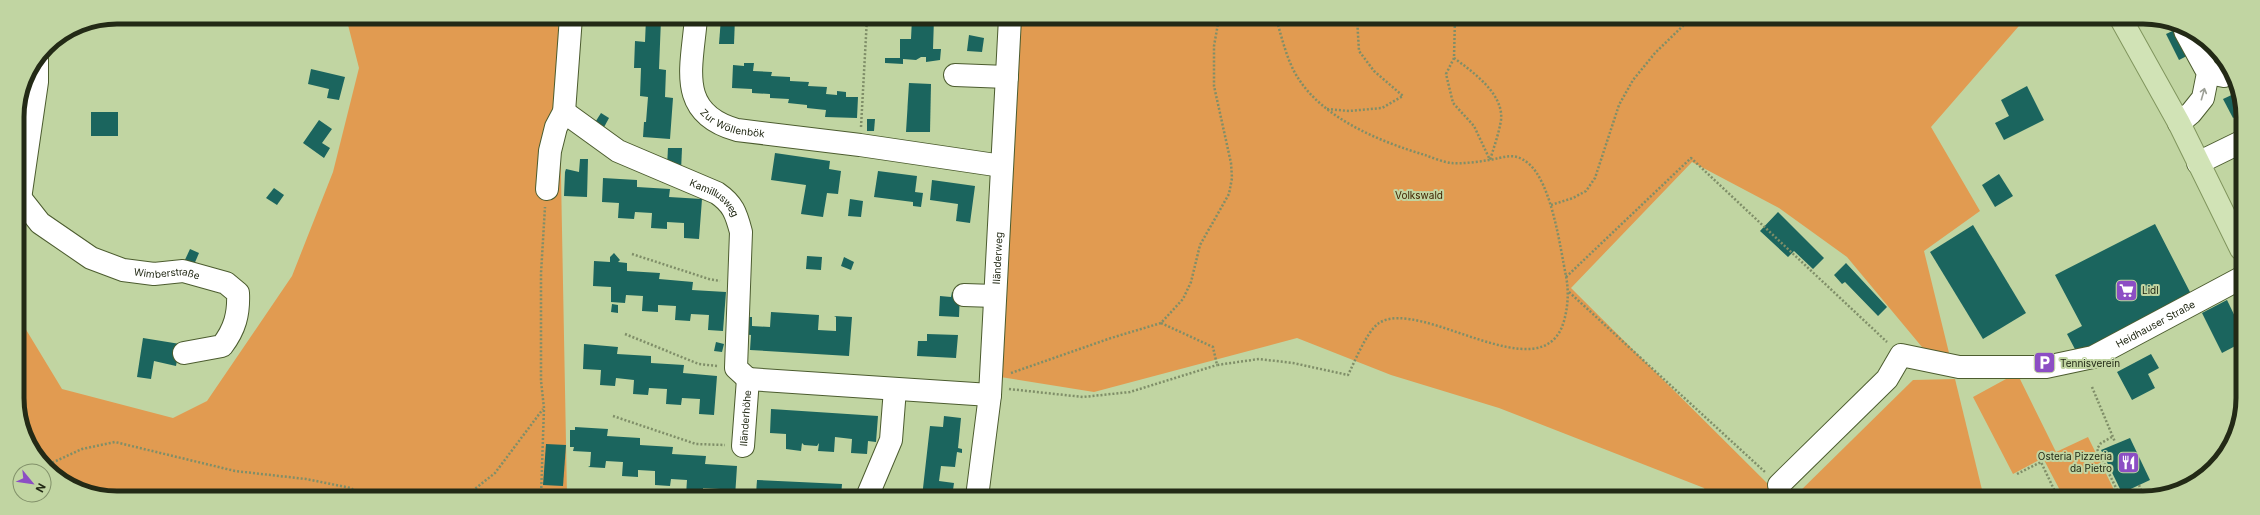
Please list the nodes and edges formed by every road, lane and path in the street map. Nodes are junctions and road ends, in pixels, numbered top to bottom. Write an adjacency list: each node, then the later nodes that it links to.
1 (571, 24): 18 (street)
2 (696, 24): 21 (street, Zur Wöllenbök)
3 (867, 24): 21 (path)
4 (1010, 24): 16 (street, Iländerweg)
5 (1218, 24): 37 (path)
6 (1278, 24): 17 (path)
7 (1357, 24): 17 (path)
8 (1456, 24): 12 (path)
9 (1685, 24): 28 (path)
10 (2124, 24): 19 (main road)
11 (2190, 38): 14 (street)
12 (1454, 58): 22 (path); 22 (path)
13 (37, 71): 24 (street, Wimberstraße)
14 (2218, 74): 19 (street, one-way to 14)
15 (955, 75): 16 (street)
16 (1007, 77): 25 (street, Iländerweg)
17 (1326, 109): 22 (path)
18 (564, 112): 26 (street); 33 (street, Kamillusweg)
19 (2179, 123): 23 (main road)
20 (2236, 144): 23 (street)
21 (860, 145): 25 (street, Zur Wöllenbök)
22 (1490, 160): 28 (path)
23 (2198, 163): 29 (main road)
24 (24, 165)
25 (1002, 166): 36 (street, Iländerweg)
26 (547, 189): 46 (path)
27 (24, 203): 39 (street, Wimberstraße)
28 (1551, 205): 31 (path)
29 (2236, 239)
30 (632, 254): 33 (path)
31 (1566, 277): 34 (path); 40 (path)
32 (2236, 281): 40 (street, Heidhauser Straße)
33 (738, 282): 42 (street, Kamillusweg)
34 (1569, 292): 41 (path); 53 (path)
35 (964, 295): 36 (street)
36 (995, 296): 44 (street, Iländerweg)
37 (1161, 324): 41 (path); 44 (path)
38 (625, 334): 42 (path)
39 (184, 353)
40 (1901, 355): 53 (street)
41 (1217, 365): 44 (path)
42 (742, 374): 45 (street, Iländerhöhe); 50 (street, Iländerhöhe)
43 (2092, 387): 48 (path)
44 (990, 388): 45 (street, Iländerhöhe); 59 (street, Iländerweg)
45 (895, 389): 58 (street)
46 (544, 408): 56 (path); 57 (path)
47 (613, 416): 50 (path, Iländerhöhe)
48 (2112, 437): 49 (path); 61 (path)
49 (2115, 442)
50 (743, 446)
51 (52, 463): 55 (path)
52 (2017, 474): 60 (path)
53 (1779, 485)
54 (2139, 485): 62 (path)
55 (354, 491)
56 (472, 491)
57 (541, 491)
58 (870, 491)
59 (978, 491)
60 (2055, 491)
61 (2118, 491)
62 (2141, 491)

